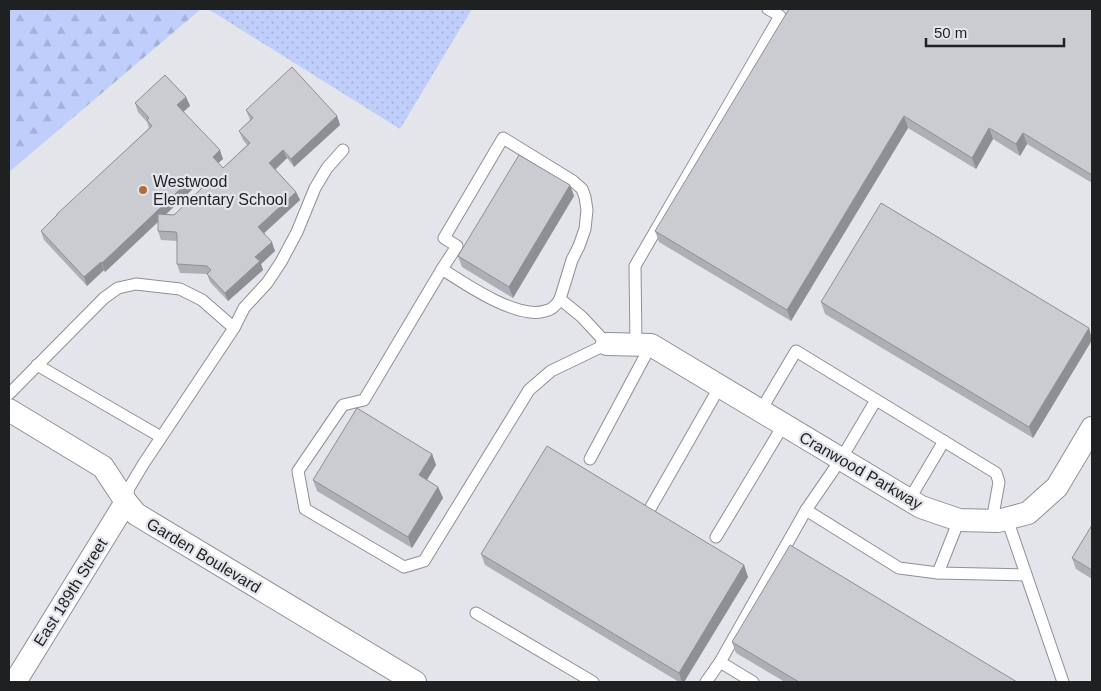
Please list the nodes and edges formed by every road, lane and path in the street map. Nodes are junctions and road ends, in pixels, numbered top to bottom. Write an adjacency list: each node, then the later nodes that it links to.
1 (768, 9): 7 (lane)
2 (343, 150): 5 (lane)
3 (442, 269): 4 (lane); 4 (lane); 6 (lane)
4 (560, 299): 6 (lane)
5 (234, 328): 8 (lane); 15 (lane)
6 (607, 344): 7 (street)
7 (644, 345): 9 (street, Cranwood Parkway); 18 (lane)
8 (37, 365): 10 (lane); 15 (lane)
9 (720, 386): 13 (street, Cranwood Parkway); 22 (lane)
10 (9, 394)
11 (876, 400): 13 (lane); 16 (lane); 19 (lane)
12 (9, 410): 21 (street, Garden Boulevard)
13 (761, 410): 14 (street, Cranwood Parkway)
14 (784, 424): 19 (street, Cranwood Parkway); 26 (lane)
15 (161, 437): 21 (lane)
16 (944, 442): 20 (lane); 25 (lane)
17 (1089, 442): 25 (street, Cranwood Parkway)
18 (590, 459)
19 (841, 459): 20 (street, Cranwood Parkway); 23 (lane)
20 (909, 500): 24 (street, Cranwood Parkway)
21 (126, 502): 31 (street, East 189th Street); 32 (street, Garden Boulevard)
22 (651, 507)
23 (806, 510): 27 (lane); 30 (lane)
24 (959, 520): 25 (street, Cranwood Parkway); 27 (lane)
25 (999, 520): 28 (lane)
26 (716, 537)
27 (938, 573): 28 (lane)
28 (1026, 575): 36 (lane)
29 (476, 613): 33 (lane)
30 (720, 662): 34 (lane); 35 (lane)
31 (15, 682)
32 (415, 682)
33 (593, 682)
34 (706, 682)
35 (753, 682)
36 (1063, 682)

